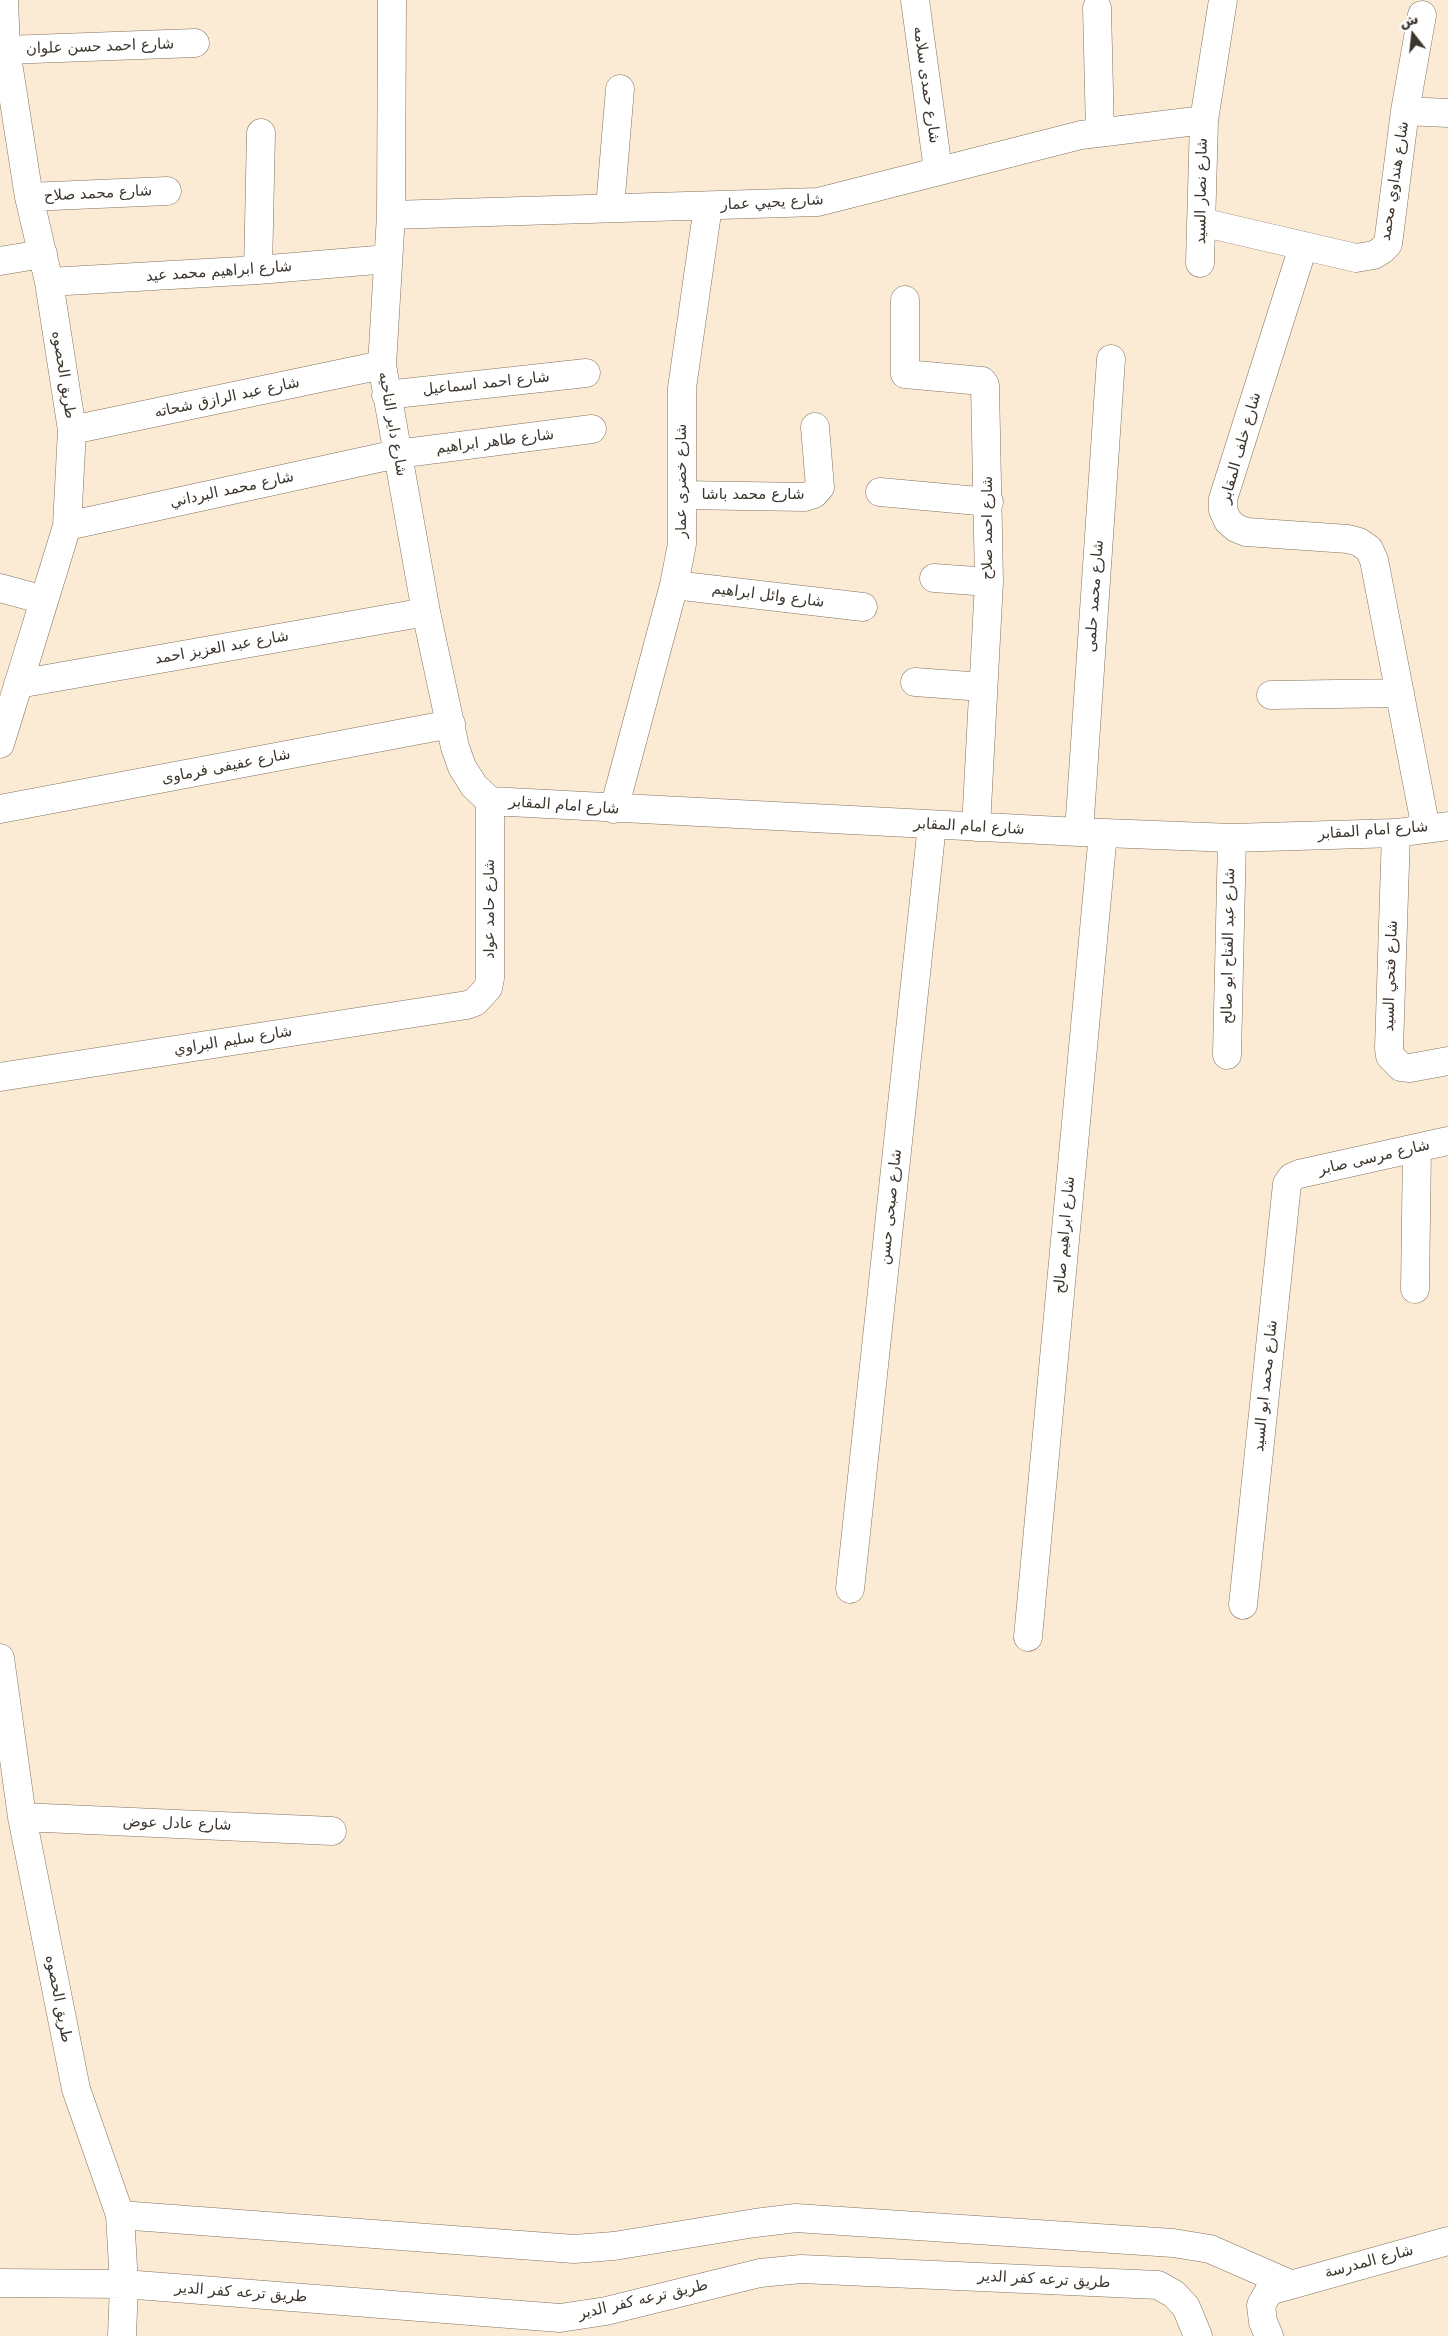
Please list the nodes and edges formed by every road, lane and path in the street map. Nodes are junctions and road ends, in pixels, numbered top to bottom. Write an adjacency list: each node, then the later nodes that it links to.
1 (4, 0): 8 (street, طريق الحصوه)
2 (392, 0): 20 (street, شارع داير الناحيه)
3 (915, 0): 15 (street, شارع حمدى سلامه)
4 (1223, 0): 12 (street, شارع نصار السيد)
5 (1097, 8): 13 (street)
6 (1422, 15): 10 (street, شارع هنداوي محمد)
7 (195, 43): 8 (street, شارع احمد حسن علوان)
8 (6, 50): 17 (street, طريق الحصوه)
9 (620, 89): 19 (street)
10 (1405, 111): 11 (street); 22 (street, شارع هنداوي محمد)
11 (1448, 113)
12 (1204, 120): 13 (street, شارع يحيي عمار); 21 (street, شارع نصار السيد)
13 (1100, 132): 15 (street, شارع يحيي عمار)
14 (261, 133): 27 (street)
15 (938, 170): 18 (street, شارع يحيي عمار)
16 (167, 191): 17 (street, شارع محمد صلاح)
17 (29, 197): 23 (street, طريق الحصوه)
18 (708, 206): 19 (street, شارع يحيي عمار); 39 (street, شارع خضرى عمار)
19 (610, 207): 20 (street, شارع يحيي عمار)
20 (391, 215): 24 (street, شارع داير الناحيه)
21 (1201, 222): 22 (street, شارع هنداوي محمد); 26 (street, شارع نصار السيد)
22 (1303, 248): 52 (street, شارع خلف المقابر)
23 (43, 254): 25 (street); 28 (street, طريق الحصوه)
24 (388, 259): 27 (street, شارع ابراهيم محمد عيد); 31 (street, شارع داير الناحيه)
25 (0, 261)
26 (1200, 263)
27 (258, 270): 28 (street, شارع ابراهيم محمد عيد)
28 (49, 282): 36 (street, طريق الحصوه)
29 (905, 300): 40 (street, شارع احمد صلاح)
30 (1111, 359): 62 (street, شارع محمد حلمى)
31 (382, 365): 33 (street, شارع داير الناحيه); 36 (street, شارع عبد الرازق شحاته)
32 (586, 373): 33 (street, شارع احمد اسماعيل)
33 (386, 395): 37 (street, شارع داير الناحيه)
34 (815, 427): 39 (street, شارع محمد باشا)
35 (592, 429): 37 (street, شارع طاهر ابراهيم)
36 (72, 430): 41 (street, طريق الحصوه)
37 (397, 454): 41 (street, شارع محمد البرداني); 48 (street, شارع داير الناحيه)
38 (880, 492): 40 (street)
39 (682, 495): 44 (street, شارع خضرى عمار)
40 (988, 502): 43 (street, شارع احمد صلاح)
41 (67, 526): 46 (street, طريق الحصوه)
42 (934, 578): 43 (street)
43 (988, 582): 51 (street, شارع احمد صلاح)
44 (674, 585): 47 (street, شارع وائل ابراهيم); 58 (street, شارع خضرى عمار)
45 (0, 588): 46 (street)
46 (44, 600): 50 (street, طريق الحصوه)
47 (863, 607)
48 (426, 612): 50 (street, شارع عبد العزيز احمد); 54 (street, شارع داير الناحيه)
49 (915, 682): 51 (street)
50 (18, 684): 55 (street, طريق الحصوه)
51 (983, 687): 60 (street, شارع احمد صلاح)
52 (1400, 693): 53 (street); 61 (street, شارع خلف المقابر)
53 (1271, 694)
54 (451, 724): 56 (street, شارع داير الناحيه); 57 (street, شارع عفيفى فرماوى)
55 (0, 744)
56 (490, 802): 58 (street, شارع امام المقابر); 65 (street, شارع حامد عواد)
57 (0, 809)
58 (614, 809): 59 (street, شارع امام المقابر)
59 (932, 825): 60 (street, شارع امام المقابر); 73 (street, شارع صبحى حسن)
60 (976, 827): 62 (street, شارع امام المقابر)
61 (1437, 827): 63 (street, شارع امام المقابر)
62 (1091, 833): 64 (street, شارع امام المقابر); 75 (street, شارع ابراهيم صالح)
63 (1396, 833): 64 (street, شارع امام المقابر); 67 (street, شارع فتحي السيد)
64 (1232, 838): 66 (street, شارع عبد الفتاح ابو صالح)
65 (467, 1005): 68 (street, شارع سليم البراوي)
66 (1227, 1055)
67 (1448, 1061)
68 (0, 1077)
69 (1448, 1141): 70 (street, شارع مرسى صابر)
70 (1417, 1148): 71 (street, شارع مرسى صابر); 72 (street)
71 (1299, 1174): 74 (street, شارع محمد ابو السيد)
72 (1415, 1289)
73 (850, 1589)
74 (1243, 1605)
75 (1028, 1637)
76 (0, 1658): 77 (street, طريق الحصوه)
77 (22, 1817): 78 (street, شارع عادل عوض); 79 (street, طريق الحصوه)
78 (332, 1830)
79 (120, 2215): 82 (street, طريق الحصوه); 83 (street)
80 (1448, 2241): 83 (street, شارع المدرسة)
81 (0, 2283): 82 (street, طريق ترعه كفر الدير)
82 (124, 2284): 84 (street, طريق الحصوه); 85 (street, طريق ترعه كفر الدير)
83 (1290, 2284): 86 (street, شارع المدرسة)
84 (122, 2336)
85 (1198, 2336)
86 (1269, 2336)

